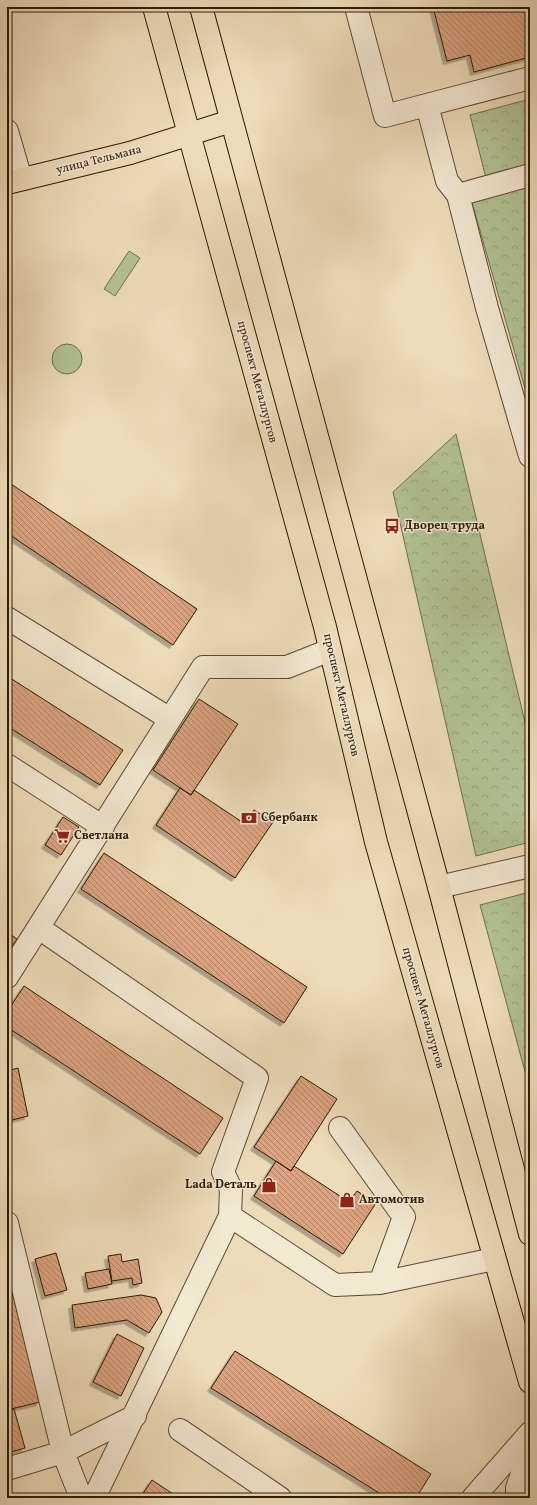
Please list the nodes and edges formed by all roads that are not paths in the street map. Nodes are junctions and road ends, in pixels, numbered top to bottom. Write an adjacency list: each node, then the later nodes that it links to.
1 (154, 7): 8 (main road, проспект Металлургов)
2 (201, 7): 6 (main road)
3 (356, 7): 5 (lane)
4 (530, 78): 5 (lane)
5 (427, 105): 11 (lane)
6 (231, 121): 8 (main road, улица Тельмана); 20 (main road)
7 (7, 131): 10 (lane)
8 (189, 133): 10 (main road, улица Тельмана); 15 (main road, проспект Металлургов)
9 (530, 174): 11 (lane)
10 (14, 181)
11 (458, 195): 12 (lane)
12 (526, 420): 13 (lane)
13 (530, 456)
14 (7, 618): 16 (lane)
15 (330, 650): 16 (lane); 27 (main road, проспект Металлургов)
16 (170, 719): 18 (lane)
17 (7, 765): 18 (lane)
18 (103, 827): 21 (lane)
19 (530, 866): 20 (lane)
20 (438, 887): 26 (main road)
21 (39, 928): 22 (lane); 24 (lane)
22 (7, 977)
23 (340, 1128): 28 (lane)
24 (230, 1216): 28 (lane); 30 (lane)
25 (7, 1223): 34 (lane)
26 (530, 1234)
27 (494, 1259): 28 (lane); 29 (main road, проспект Металлургов)
28 (380, 1283)
29 (530, 1382)
30 (135, 1416): 34 (lane); 37 (lane)
31 (180, 1430): 38 (lane)
32 (530, 1433): 39 (lane)
33 (530, 1451): 40 (lane)
34 (63, 1452): 35 (lane); 36 (lane)
35 (7, 1469)
36 (81, 1498)
37 (94, 1498)
38 (280, 1498)
39 (473, 1498)
40 (517, 1498)

